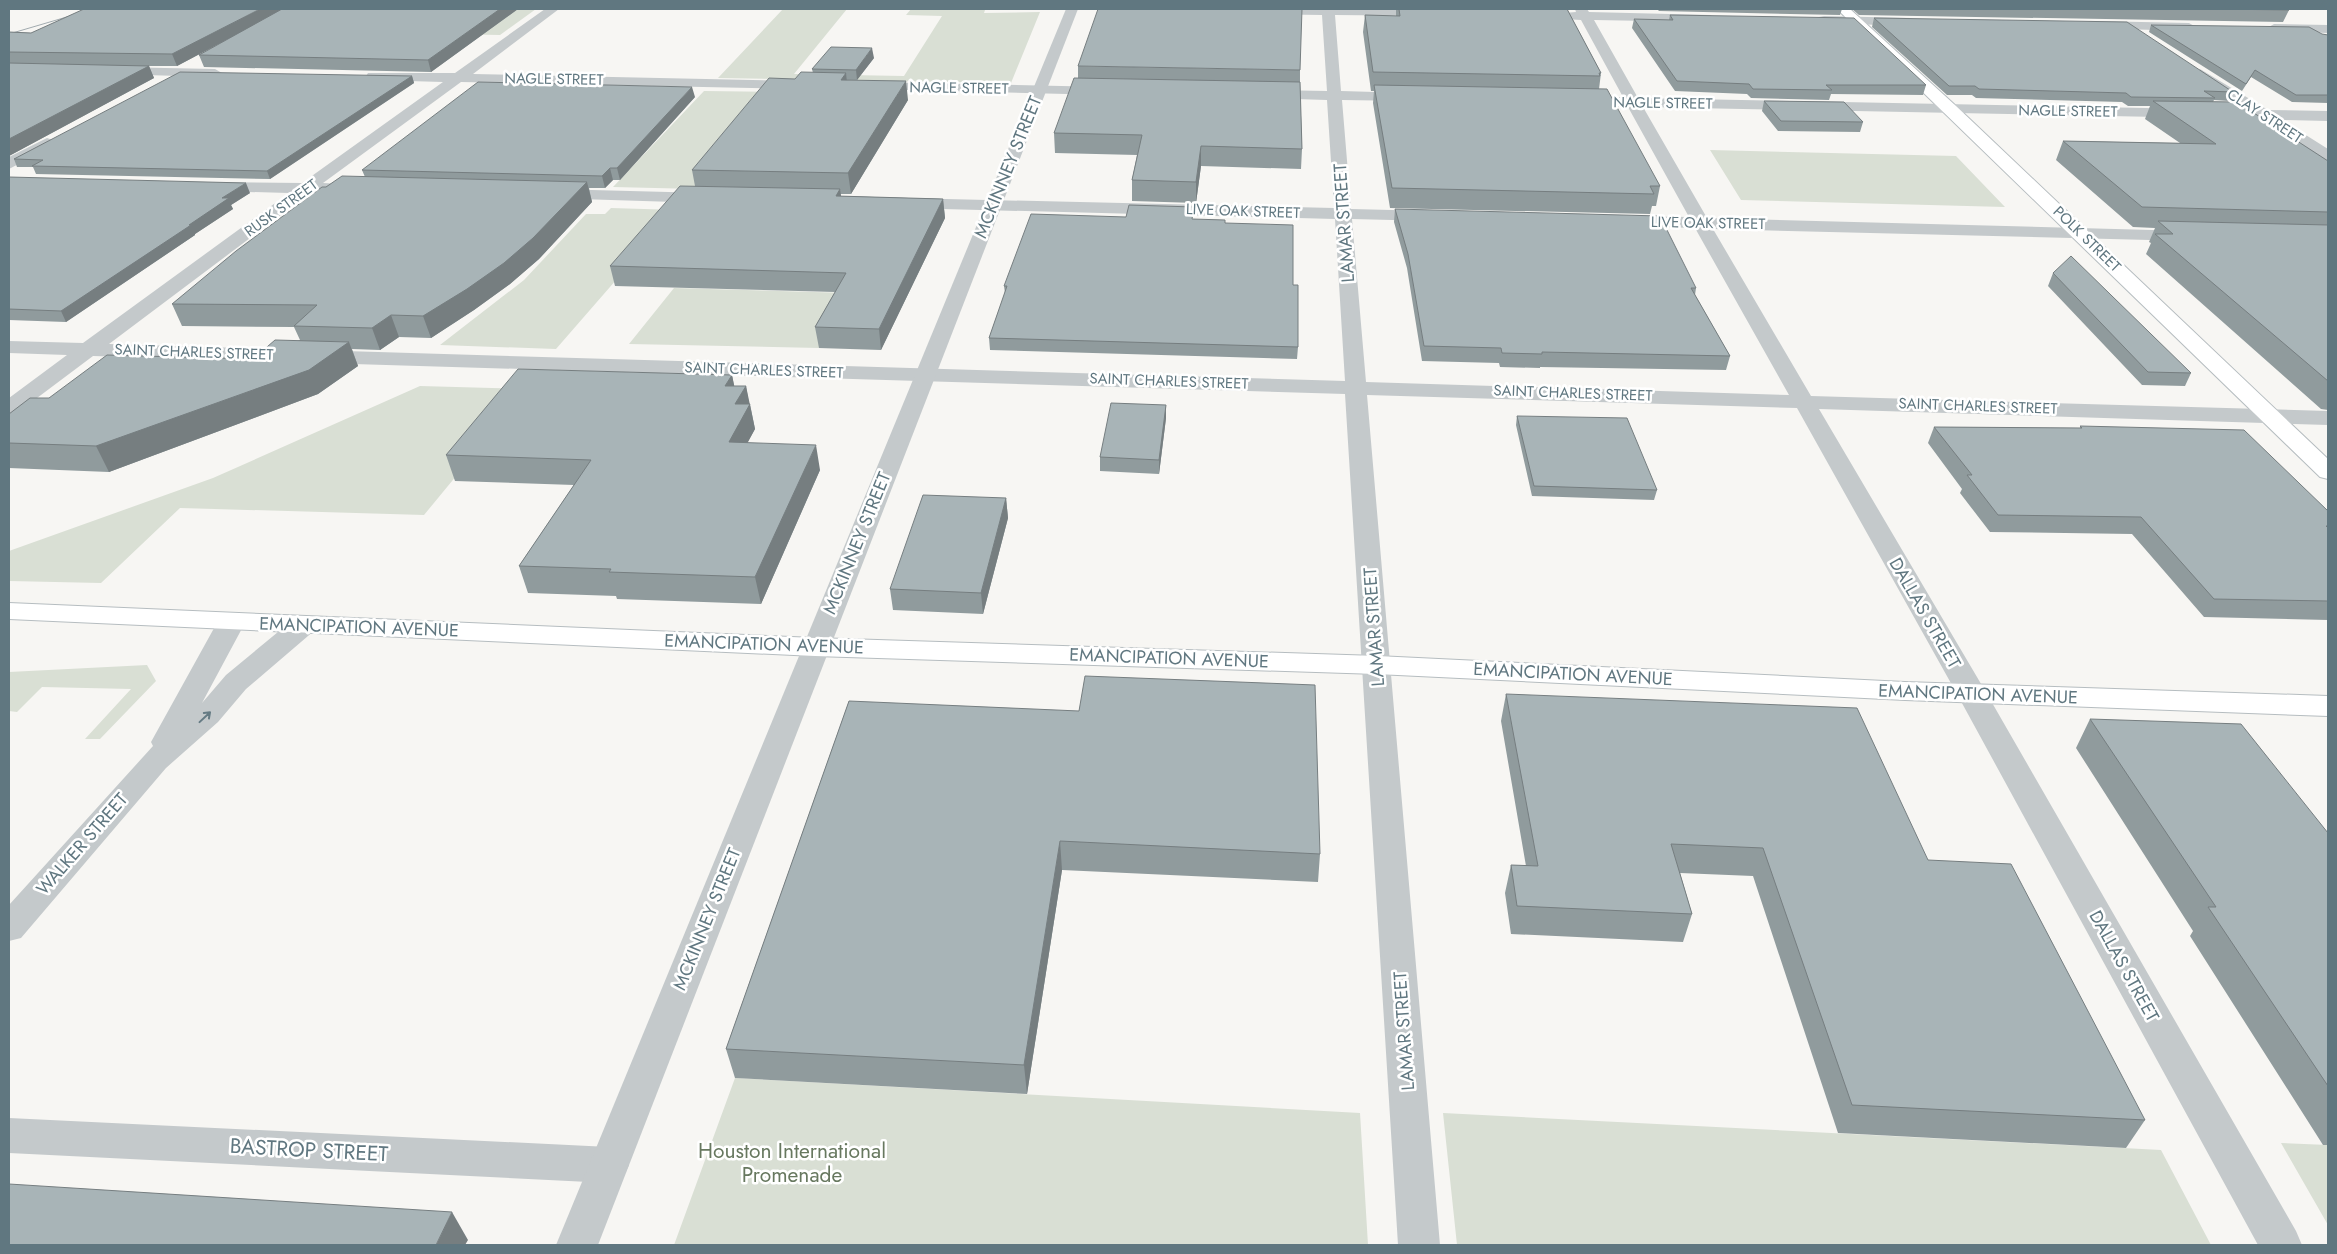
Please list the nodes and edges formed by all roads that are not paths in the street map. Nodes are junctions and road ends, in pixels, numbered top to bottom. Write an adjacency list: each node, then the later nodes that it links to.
1 (554, 9): 26 (street, RUSK STREET)
2 (1072, 9): 30 (street, MCKINNEY STREET)
3 (1203, 9): 6 (street)
4 (1843, 9): 12 (main road, POLK STREET)
5 (2102, 9): 15 (street)
6 (1328, 10): 8 (street); 33 (street, LAMAR STREET)
7 (1583, 12): 9 (street); 10 (street); 36 (street, DALLAS STREET)
8 (1446, 13)
9 (1558, 15)
10 (1717, 18)
11 (1813, 20): 12 (street)
12 (1856, 21): 13 (street); 37 (main road, POLK STREET)
13 (1927, 22)
14 (2079, 25): 15 (street)
15 (2127, 26): 16 (street); 19 (street)
16 (2204, 27)
17 (2261, 28): 18 (street)
18 (2328, 29)
19 (2151, 41)
20 (202, 59): 23 (street)
21 (2188, 65): 38 (street, CLAY STREET)
22 (105, 71): 23 (street)
23 (176, 73): 24 (street); 29 (street)
24 (231, 74)
25 (357, 76): 26 (street, NAGLE STREET)
26 (460, 77): 27 (street, NAGLE STREET); 44 (street, RUSK STREET)
27 (813, 85)
28 (852, 86): 30 (street, NAGLE STREET)
29 (150, 87)
30 (1040, 90): 31 (street, NAGLE STREET); 49 (street, MCKINNEY STREET)
31 (1126, 91)
32 (1245, 93): 33 (street)
33 (1335, 95): 34 (street); 50 (street, LAMAR STREET)
34 (1424, 97)
35 (1564, 101): 36 (street, NAGLE STREET)
36 (1634, 102): 37 (street, NAGLE STREET); 53 (street, DALLAS STREET)
37 (1951, 109): 38 (street, NAGLE STREET); 54 (main road, POLK STREET)
38 (2264, 115): 39 (street, NAGLE STREET); 41 (street, CLAY STREET)
39 (2328, 116)
40 (63, 135): 42 (street)
41 (2328, 156)
42 (9, 164)
43 (190, 185): 44 (street)
44 (306, 188): 45 (street); 57 (street, RUSK STREET)
45 (372, 190)
46 (534, 194): 47 (street)
47 (723, 198)
48 (889, 202): 49 (street, LIVE OAK STREET)
49 (993, 205): 50 (street, LIVE OAK STREET); 58 (street, MCKINNEY STREET)
50 (1343, 214): 51 (street, LIVE OAK STREET); 59 (street, LAMAR STREET)
51 (1452, 217)
52 (1611, 221): 53 (street, LIVE OAK STREET)
53 (1700, 223): 54 (street, LIVE OAK STREET); 60 (street, DALLAS STREET)
54 (2080, 233): 55 (street, LIVE OAK STREET); 62 (main road, POLK STREET)
55 (2210, 236)
56 (9, 347): 57 (street, SAINT CHARLES STREET)
57 (90, 349): 58 (street, SAINT CHARLES STREET); 61 (street, RUSK STREET)
58 (925, 375): 59 (street, SAINT CHARLES STREET); 68 (street, MCKINNEY STREET)
59 (1356, 386): 60 (street, SAINT CHARLES STREET); 69 (street, LAMAR STREET)
60 (1802, 400): 62 (street, SAINT CHARLES STREET); 70 (street, DALLAS STREET)
61 (9, 408)
62 (2269, 416): 63 (street, SAINT CHARLES STREET); 64 (main road, POLK STREET)
63 (2328, 418)
64 (2328, 472)
65 (9, 611): 66 (main road, EMANCIPATION AVENUE)
66 (232, 621): 67 (main road, EMANCIPATION AVENUE); 72 (street, WALKER STREET)
67 (304, 624): 68 (main road, EMANCIPATION AVENUE); 72 (street, WALKER STREET, one-way to 67)
68 (815, 647): 69 (main road, EMANCIPATION AVENUE); 75 (street, MCKINNEY STREET)
69 (1377, 665): 70 (main road, EMANCIPATION AVENUE); 77 (street, LAMAR STREET)
70 (1972, 694): 71 (main road, EMANCIPATION AVENUE); 78 (street, DALLAS STREET)
71 (2328, 706)
72 (155, 761): 73 (street, WALKER STREET)
73 (9, 928)
74 (9, 1135): 75 (street, BASTROP STREET)
75 (609, 1165): 76 (street, MCKINNEY STREET)
76 (576, 1245)
77 (1419, 1245)
78 (2281, 1245)

